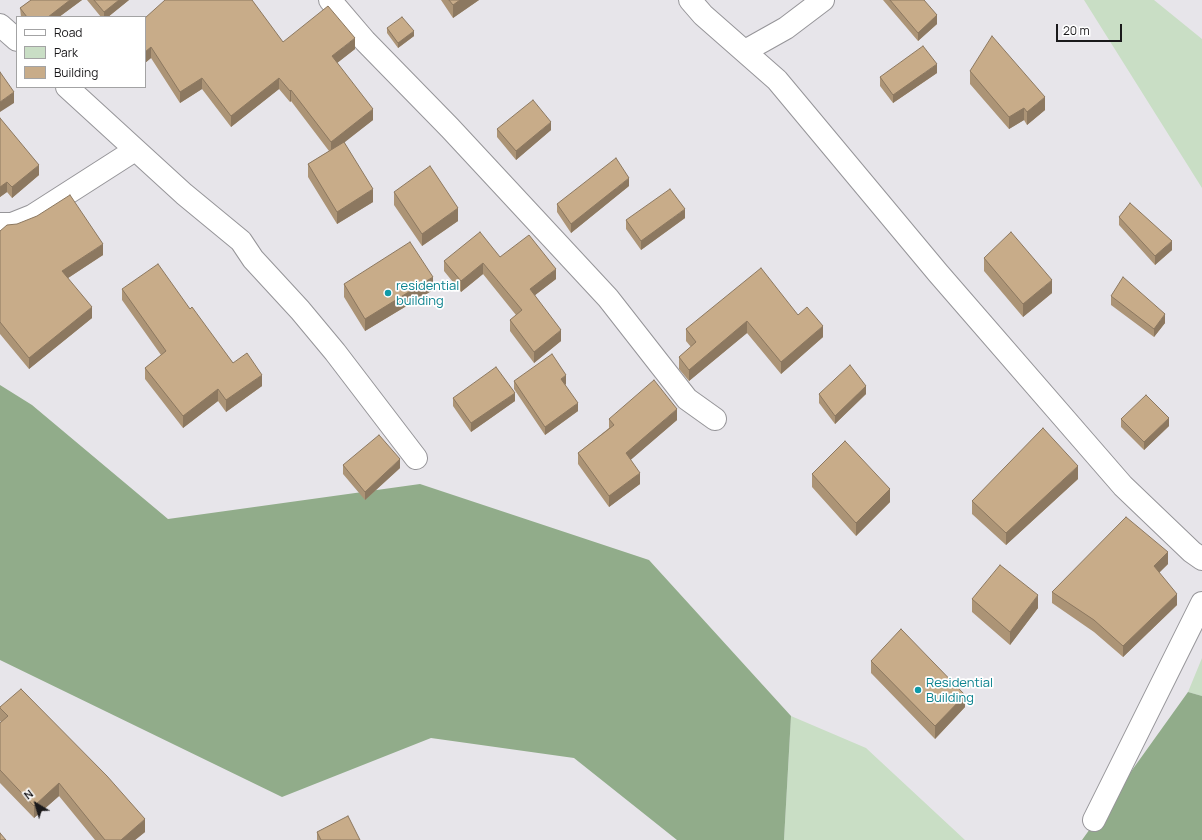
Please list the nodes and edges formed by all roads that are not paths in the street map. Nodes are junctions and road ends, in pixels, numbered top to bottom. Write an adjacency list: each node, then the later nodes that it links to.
1 (330, 0): 10 (street)
2 (690, 0): 6 (street)
3 (823, 0): 6 (street)
4 (0, 24): 5 (street)
5 (16, 39)
6 (745, 51): 12 (street)
7 (68, 88): 8 (street)
8 (135, 150): 9 (street); 11 (street)
9 (0, 224)
10 (716, 419)
11 (416, 458)
12 (1202, 559)
13 (1202, 603): 14 (street)
14 (1094, 820)

